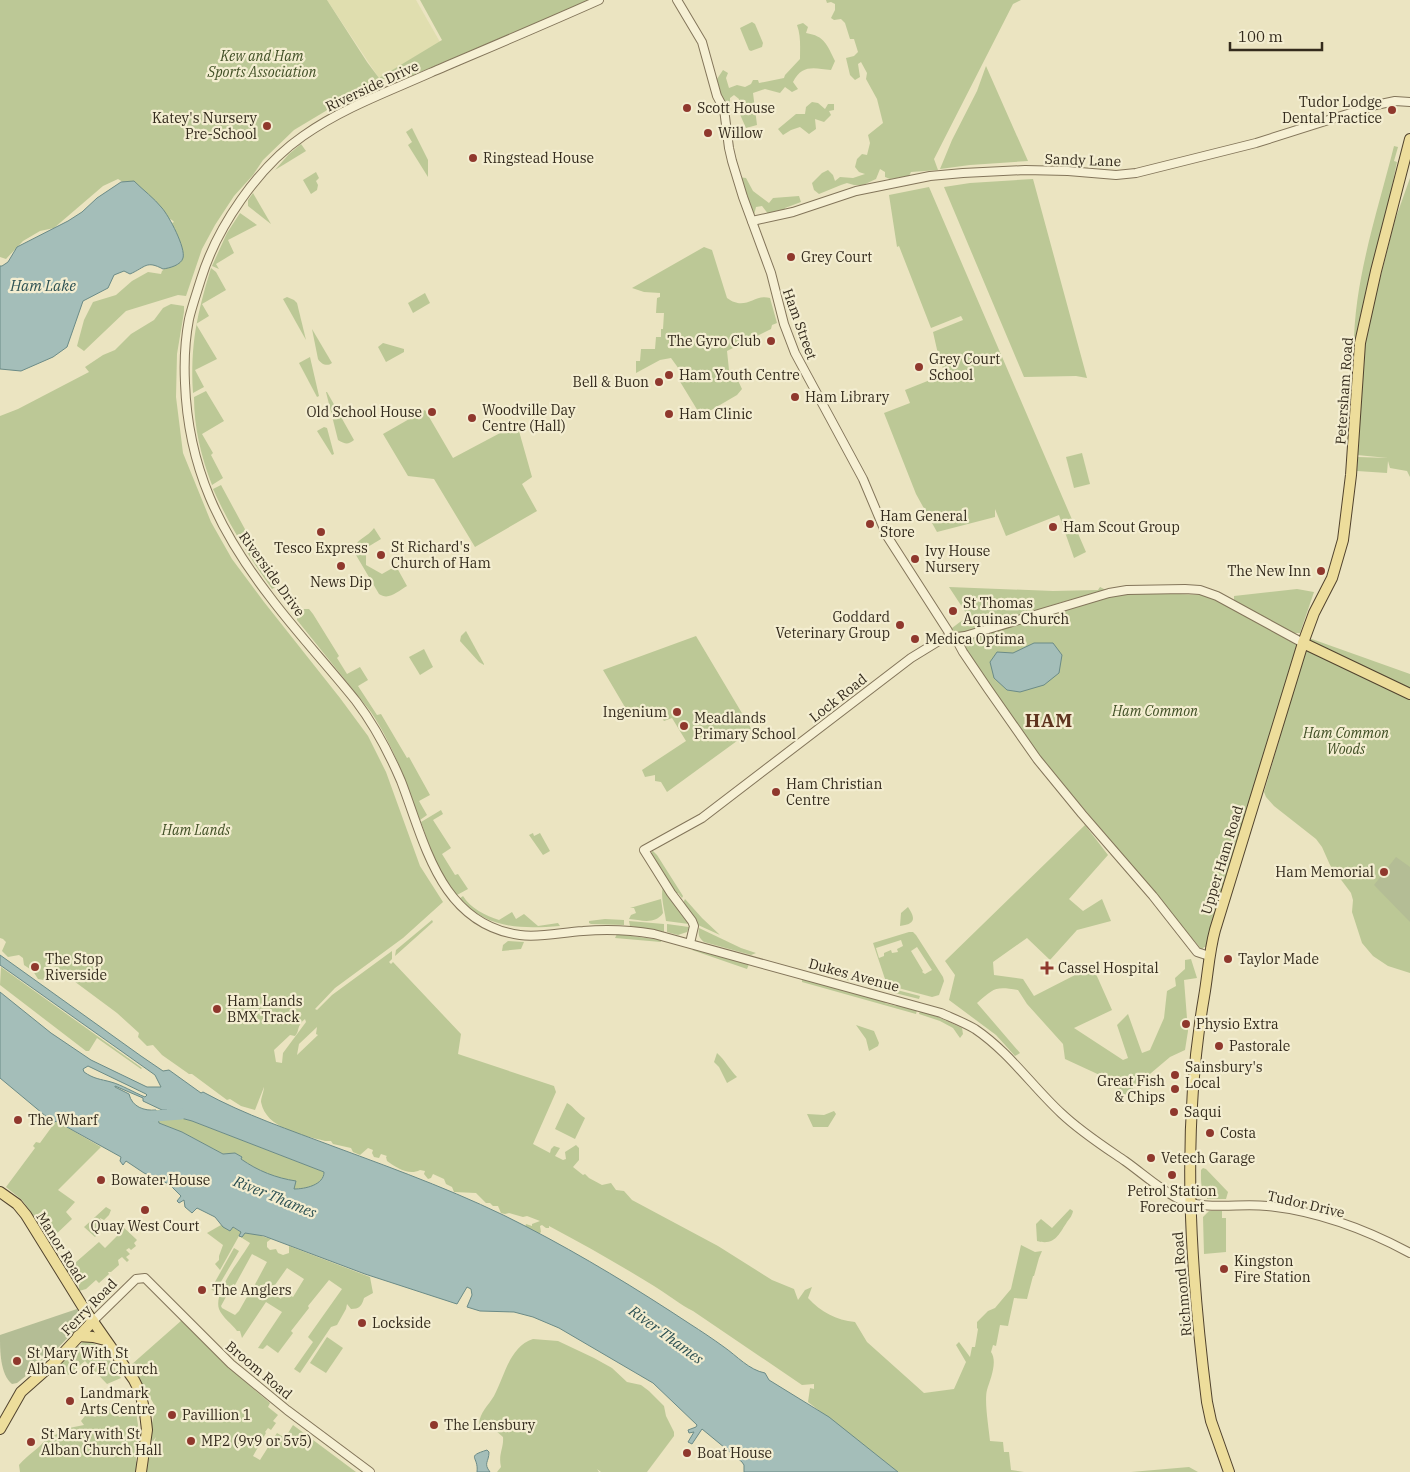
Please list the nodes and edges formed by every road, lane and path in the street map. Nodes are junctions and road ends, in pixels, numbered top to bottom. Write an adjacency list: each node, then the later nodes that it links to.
1 (599, 0): 9 (street, Riverside Drive)
2 (677, 0): 5 (street, Ham Street)
3 (1410, 102): 5 (street, Sandy Lane)
4 (1410, 139): 7 (main road, Petersham Road)
5 (752, 221): 6 (street, Ham Street)
6 (953, 637): 7 (street); 10 (street, Lock Road); 11 (street)
7 (1303, 643): 8 (main road); 11 (main road, Upper Ham Road)
8 (1410, 694)
9 (456, 902): 10 (street, Dukes Avenue)
10 (690, 943): 14 (street, Dukes Avenue)
11 (1209, 956): 12 (main road, Upper Ham Road)
12 (1192, 1090): 14 (main road, Richmond Road)
13 (0, 1192): 17 (main road, Manor Road)
14 (1191, 1202): 15 (street, Tudor Drive); 23 (main road, Richmond Road)
15 (1410, 1253)
16 (140, 1277): 17 (street, Ferry Road); 22 (street, Broom Road)
17 (93, 1321): 18 (main road, Ferry Road); 19 (main road, Manor Road)
18 (78, 1336): 19 (main road); 20 (main road, Ferry Road)
19 (105, 1340): 21 (main road, Manor Road)
20 (0, 1429)
21 (142, 1472)
22 (370, 1472)
23 (1229, 1472)

